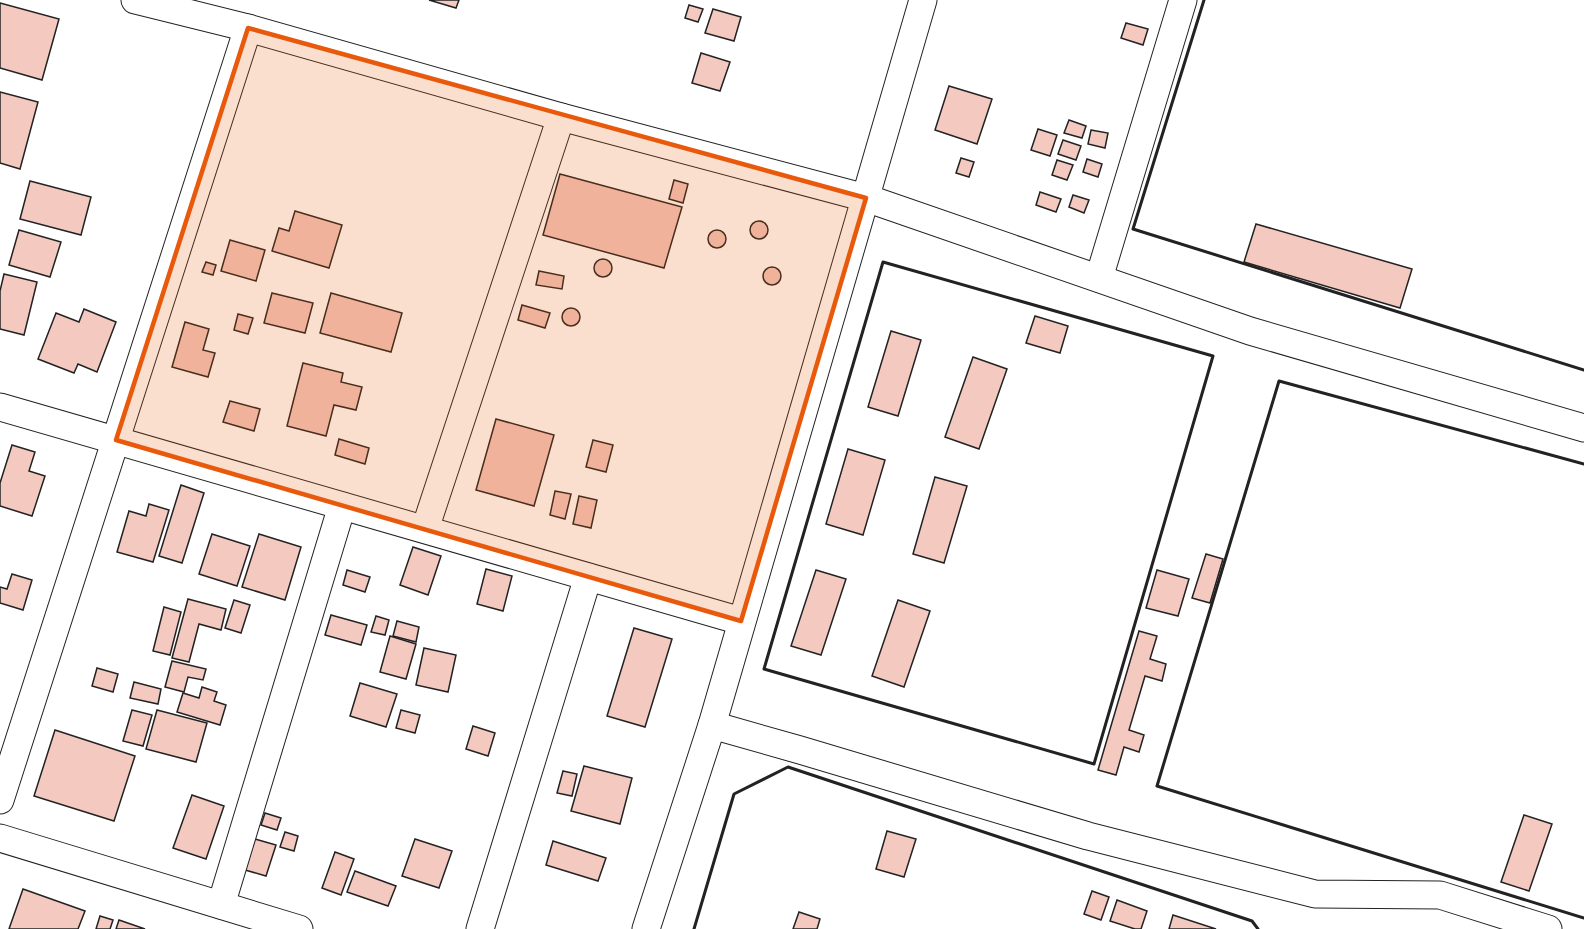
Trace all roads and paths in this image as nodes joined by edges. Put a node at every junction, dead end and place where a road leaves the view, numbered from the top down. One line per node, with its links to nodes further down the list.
1 (135, 0): 4 (street)
2 (923, 0): 6 (street)
3 (1183, 0): 7 (street)
4 (248, 28): 5 (street); 10 (street)
5 (561, 117): 6 (street); 12 (street)
6 (866, 198): 7 (street); 14 (street)
7 (1099, 278): 9 (street)
8 (0, 407): 10 (street)
9 (1584, 428)
10 (116, 440): 11 (street); 16 (street)
11 (342, 506): 12 (street); 18 (street)
12 (425, 530): 13 (street)
13 (588, 577): 14 (street); 20 (street)
14 (741, 621): 15 (street)
15 (712, 725): 21 (street); 22 (street)
16 (0, 800)
17 (0, 838): 18 (street)
18 (221, 905): 19 (street)
19 (299, 929)
20 (480, 929)
21 (646, 929)
22 (1548, 929)

